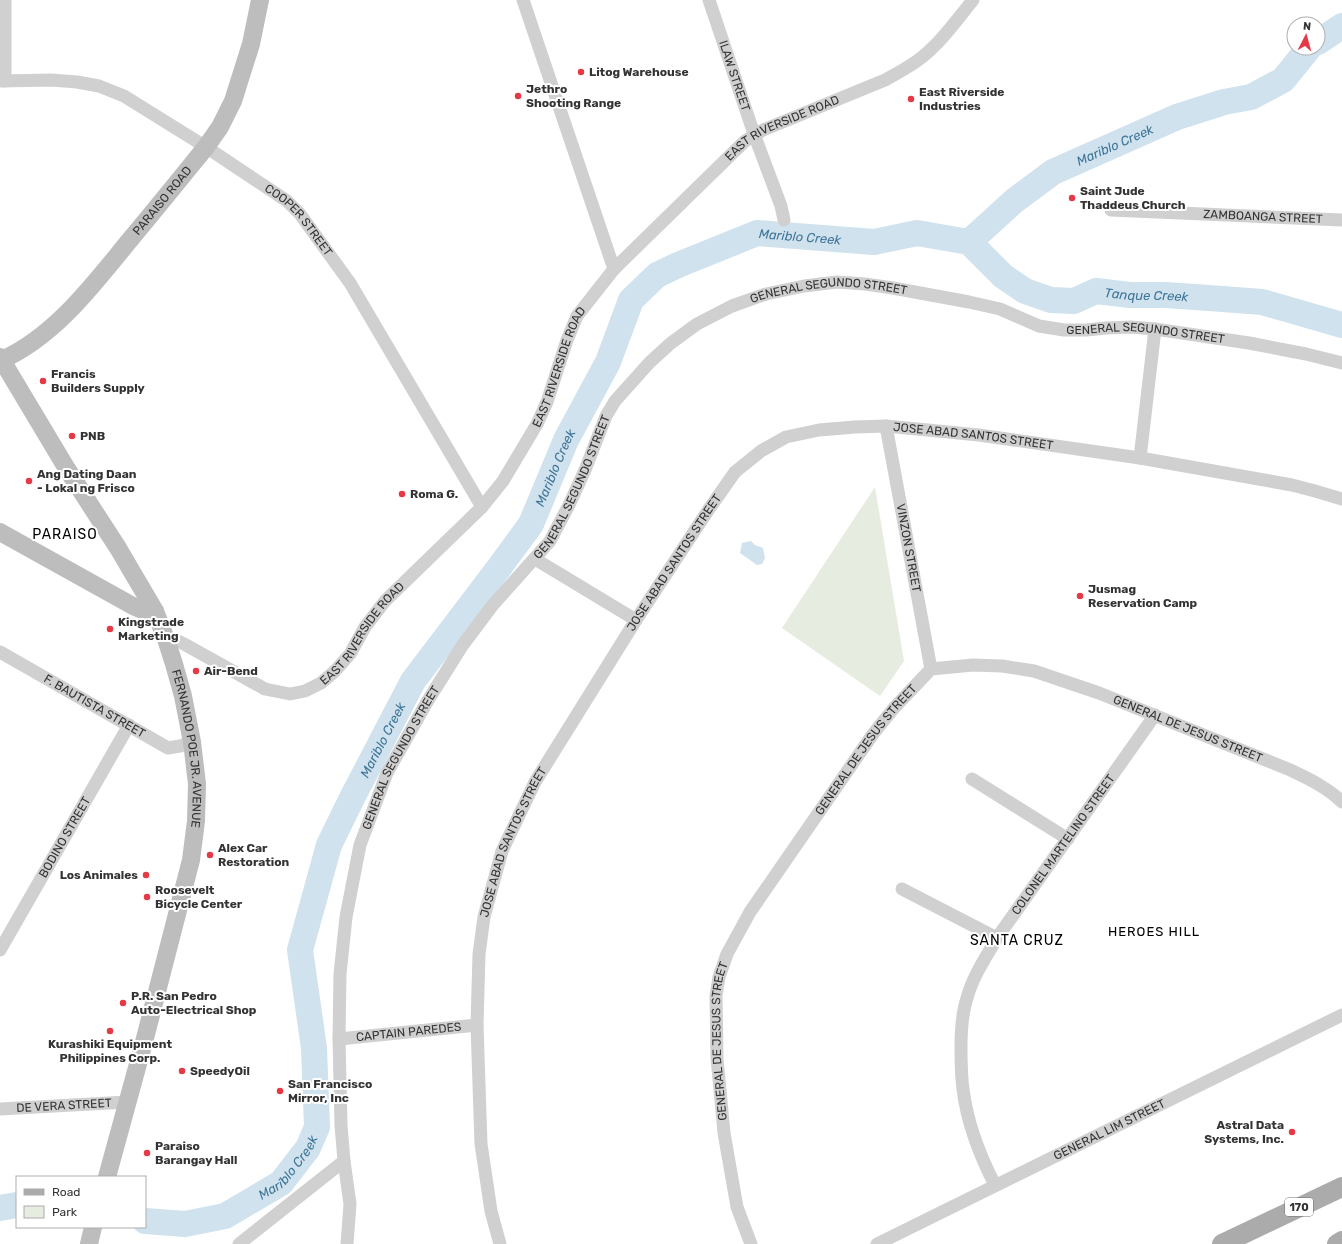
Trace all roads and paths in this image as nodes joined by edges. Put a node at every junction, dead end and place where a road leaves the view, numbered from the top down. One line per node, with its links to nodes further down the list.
1 (5, 0): 6 (street)
2 (260, 0): 8 (main road, PARAISO ROAD)
3 (523, 0): 12 (street)
4 (709, 0): 7 (street, ILAW STREET)
5 (973, 0): 7 (street, EAST RIVERSIDE ROAD)
6 (2, 81): 8 (street, COOPER STREET)
7 (754, 134): 10 (street, ILAW STREET); 12 (street, EAST RIVERSIDE ROAD)
8 (206, 147): 14 (main road, PARAISO ROAD); 19 (street, COOPER STREET)
9 (1111, 210): 11 (street, ZAMBOANGA STREET)
10 (784, 220)
11 (1342, 220)
12 (614, 269): 19 (street, EAST RIVERSIDE ROAD)
13 (1155, 329): 15 (street, GENERAL SEGUNDO STREET); 17 (street); 21 (street, GENERAL SEGUNDO STREET)
14 (1, 359): 22 (main road, FERNANDO POE JR. AVENUE)
15 (1342, 363)
16 (886, 426): 17 (street, JOSE ABAD SANTOS STREET); 23 (street, JOSE ABAD SANTOS STREET); 26 (street, VINZON STREET)
17 (1140, 458): 18 (street, JOSE ABAD SANTOS STREET)
18 (1342, 499)
19 (482, 508): 24 (street, EAST RIVERSIDE ROAD)
20 (0, 532): 22 (main road)
21 (536, 559): 23 (street); 38 (street, GENERAL SEGUNDO STREET)
22 (155, 611): 24 (main road, FERNANDO POE JR. AVENUE)
23 (636, 620): 37 (street, JOSE ABAD SANTOS STREET)
24 (166, 639): 29 (main road, FERNANDO POE JR. AVENUE)
25 (0, 652): 28 (street, F. BAUTISTA STREET)
26 (931, 669): 27 (street, GENERAL DE JESUS STREET); 53 (street, GENERAL DE JESUS STREET)
27 (1155, 715): 31 (street, GENERAL DE JESUS STREET); 32 (street, COLONEL MARTELINO STREET)
28 (129, 725): 29 (street, F. BAUTISTA STREET); 35 (street, BODINO STREET)
29 (192, 742): 39 (main road, FERNANDO POE JR. AVENUE)
30 (972, 779): 32 (street)
31 (1342, 802)
32 (1068, 839): 34 (street, COLONEL MARTELINO STREET)
33 (902, 889): 34 (street)
34 (997, 938): 43 (street, COLONEL MARTELINO STREET)
35 (0, 950)
36 (1342, 1015): 43 (street, GENERAL LIM STREET)
37 (477, 1025): 38 (street, CAPTAIN PAREDES); 52 (street, JOSE ABAD SANTOS STREET)
38 (339, 1039): 41 (street, GENERAL SEGUNDO STREET)
39 (127, 1102): 40 (street, DE VERA STREET); 42 (main road, FERNANDO POE JR. AVENUE)
40 (0, 1109)
41 (344, 1161): 50 (street); 51 (street, GENERAL SEGUNDO STREET)
42 (107, 1176)
43 (994, 1185): 54 (street, GENERAL LIM STREET)
44 (1342, 1187): 46 (main road, 170)
45 (93, 1228): 49 (main road)
46 (1255, 1236): 48 (main road, 170)
47 (1342, 1241): 55 (main road)
48 (1227, 1243)
49 (89, 1244)
50 (239, 1244)
51 (347, 1244)
52 (500, 1244)
53 (751, 1244)
54 (877, 1244)
55 (1337, 1244)

